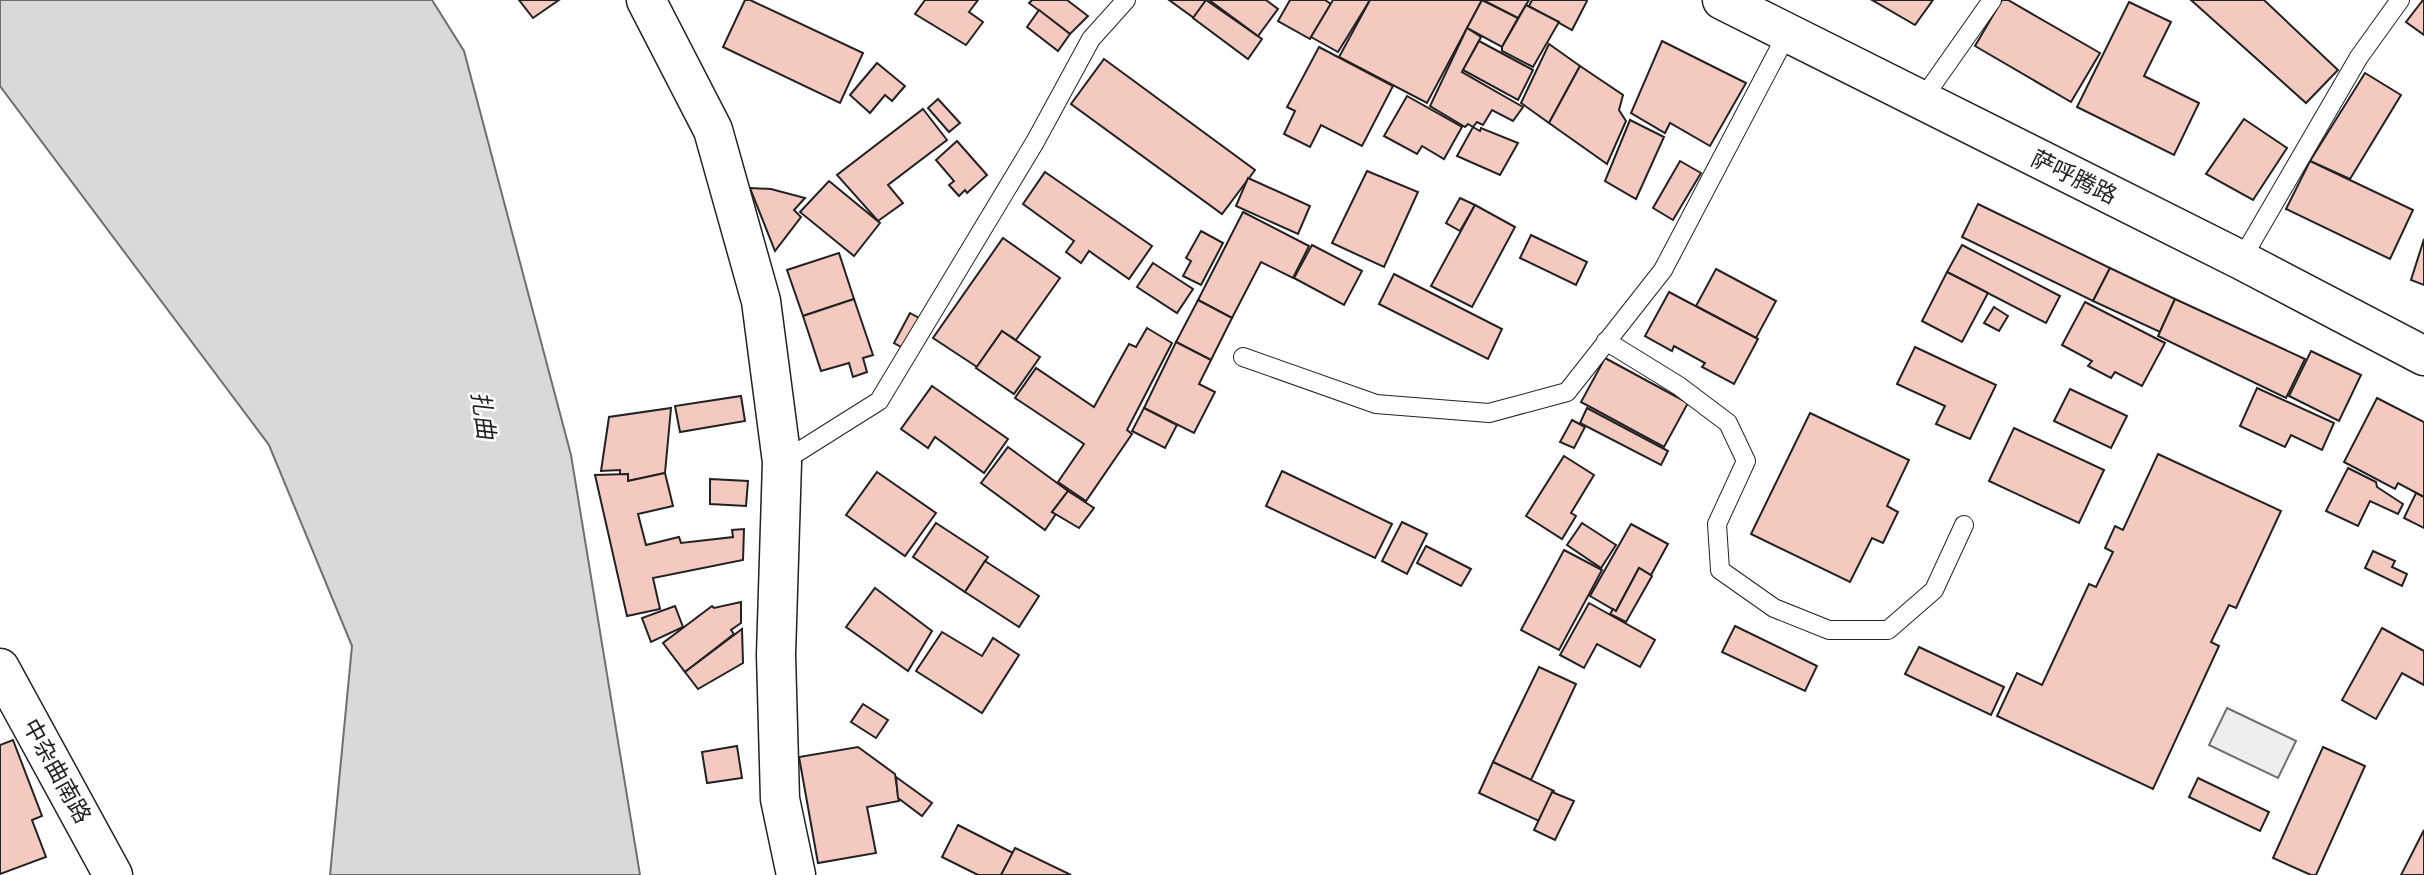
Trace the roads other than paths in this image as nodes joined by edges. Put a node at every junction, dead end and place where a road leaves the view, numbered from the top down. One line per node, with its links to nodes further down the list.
1 (646, 0): 12 (main road)
2 (1126, 0): 12 (lane)
3 (1722, 0): 6 (main road, 萨呼腾路)
4 (1992, 0): 7 (lane)
5 (2400, 0): 8 (lane)
6 (1787, 34): 7 (main road, 萨呼腾路); 9 (lane)
7 (1921, 101): 8 (main road, 萨呼腾路)
8 (2241, 260): 10 (main road, 萨呼腾路)
9 (1606, 341): 11 (lane); 13 (lane)
10 (2424, 356)
11 (1243, 357)
12 (782, 462): 16 (main road)
13 (1964, 525)
14 (0, 668): 15 (main road, 中杂曲南路)
15 (113, 875)
16 (796, 875)

